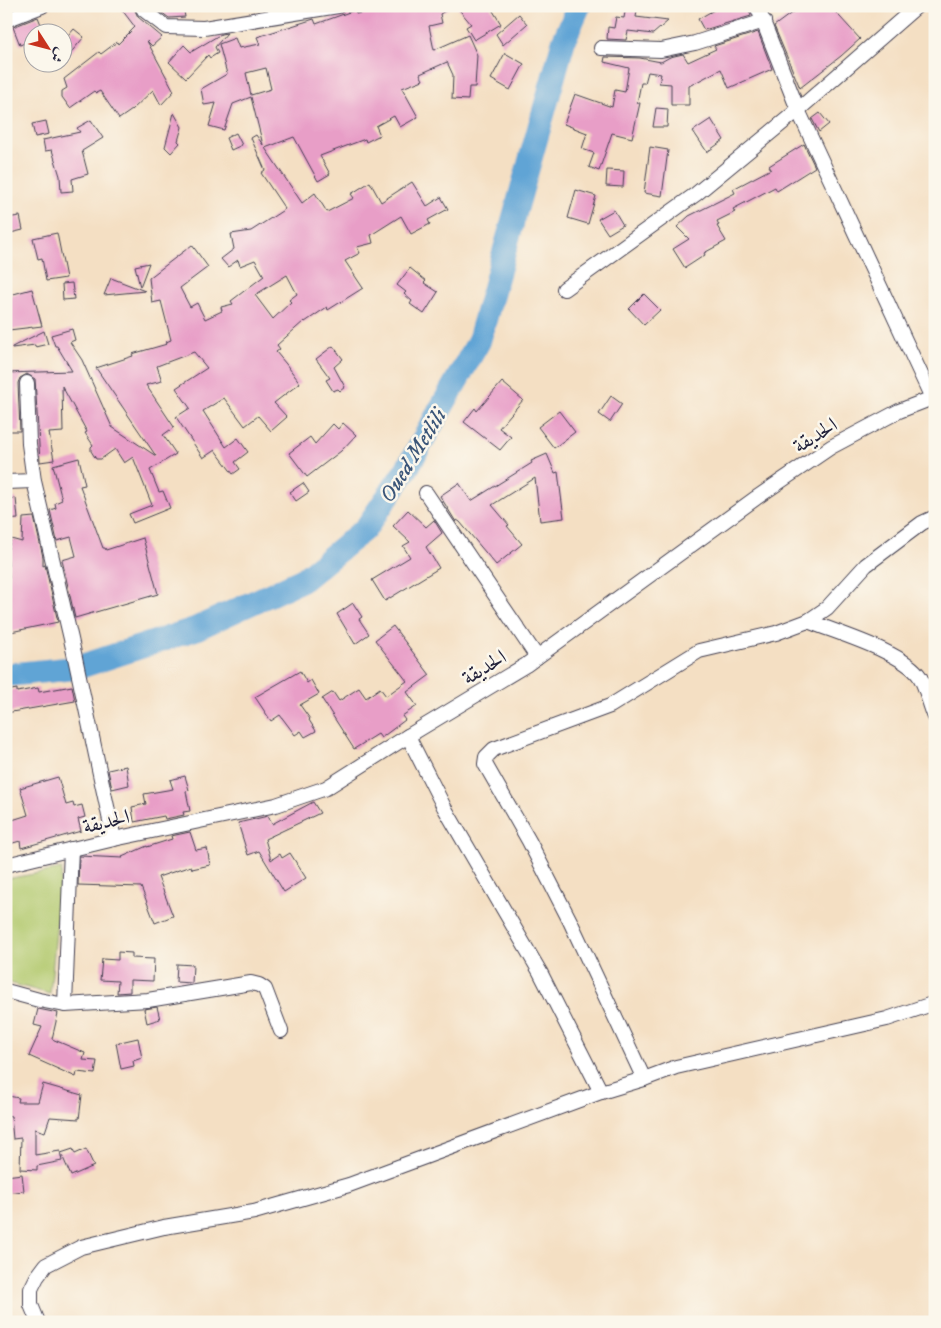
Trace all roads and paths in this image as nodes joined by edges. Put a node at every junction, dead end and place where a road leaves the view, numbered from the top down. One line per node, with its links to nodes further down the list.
1 (42, 6): 6 (street)
2 (142, 6): 3 (street)
3 (338, 6)
4 (757, 6): 7 (street)
5 (917, 6): 9 (street)
6 (6, 20)
7 (764, 21): 8 (street); 9 (street)
8 (601, 48)
9 (798, 110): 10 (street); 12 (street)
10 (564, 289)
11 (27, 383): 13 (street)
12 (933, 397): 18 (street, الحديقة)
13 (34, 481): 14 (street); 21 (street)
14 (6, 482)
15 (426, 493): 18 (street)
16 (935, 517): 17 (street)
17 (808, 621): 19 (street); 28 (street)
18 (537, 657): 20 (street, الحديقة)
19 (935, 717)
20 (408, 736): 21 (street, الحديقة); 29 (street)
21 (114, 839): 22 (street, الحديقة)
22 (71, 849): 23 (street, الحديقة); 26 (street)
23 (6, 866)
24 (6, 990): 26 (street)
25 (935, 1003): 28 (street)
26 (65, 1005): 27 (street)
27 (281, 1031)
28 (644, 1079): 29 (street)
29 (601, 1092): 30 (street)
30 (38, 1322)

